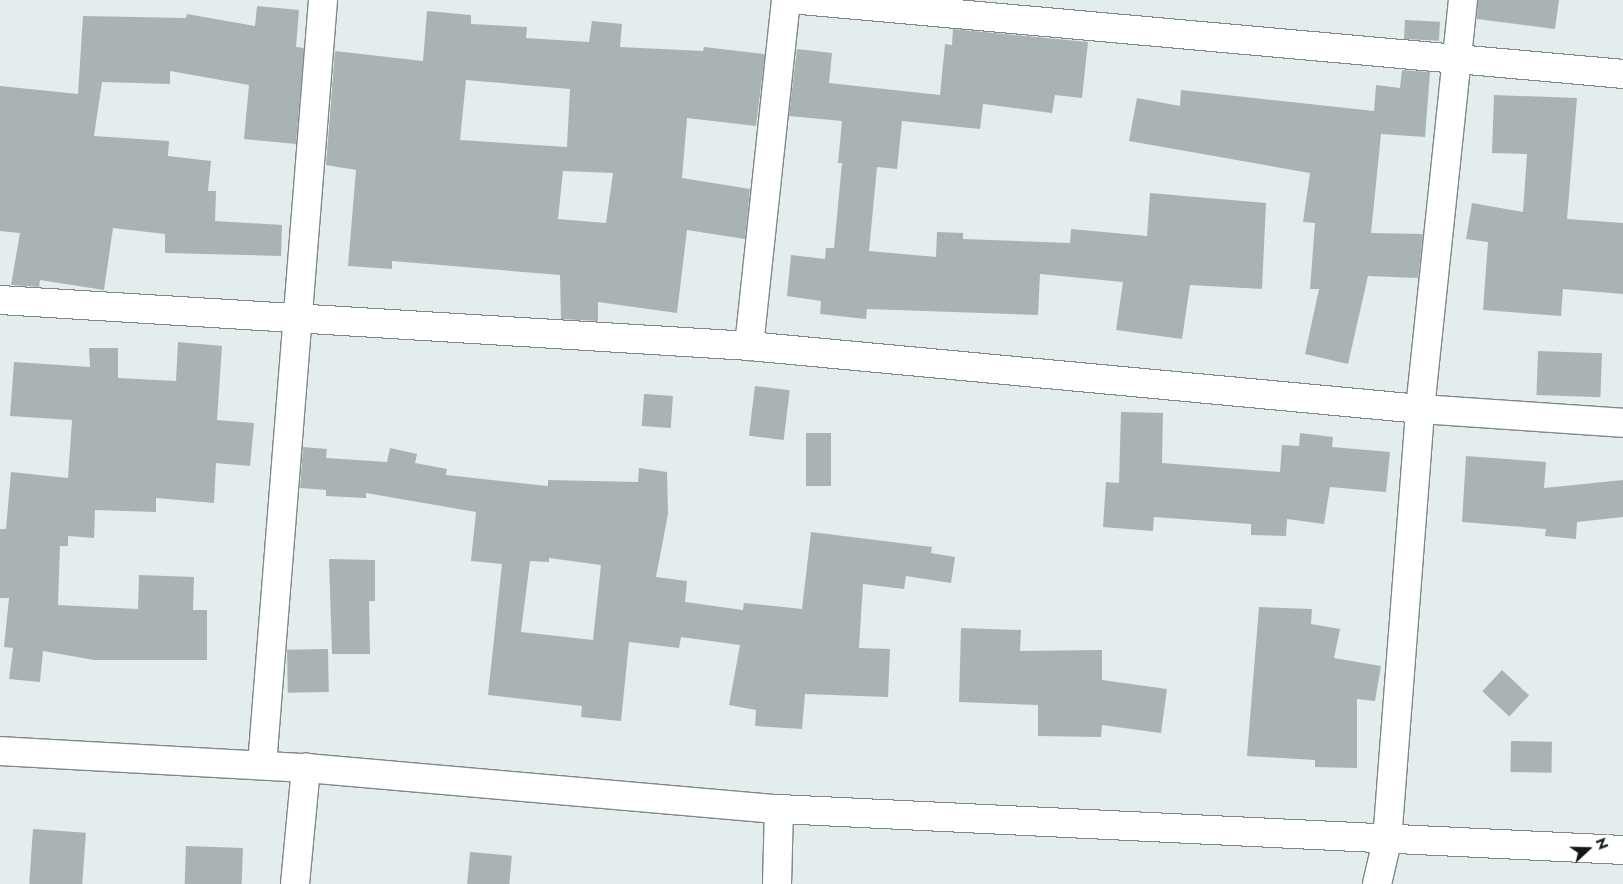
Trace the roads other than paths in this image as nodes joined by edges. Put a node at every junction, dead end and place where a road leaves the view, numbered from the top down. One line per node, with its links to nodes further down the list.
1 (323, 0): 8 (street)
2 (786, 0): 9 (street)
3 (801, 0): 5 (street)
4 (1464, 0): 5 (street)
5 (1459, 62): 6 (street); 10 (street)
6 (1623, 74)
7 (0, 300): 8 (street)
8 (299, 321): 9 (street); 13 (street)
9 (749, 346): 10 (street)
10 (1420, 409): 11 (street); 16 (street)
11 (1623, 423)
12 (0, 751): 13 (street)
13 (262, 765): 14 (street)
14 (306, 768): 15 (street); 18 (street)
15 (779, 809): 16 (street); 19 (street)
16 (1387, 841): 17 (street); 20 (street)
17 (1623, 850)
18 (295, 884)
19 (777, 884)
20 (1377, 884)

